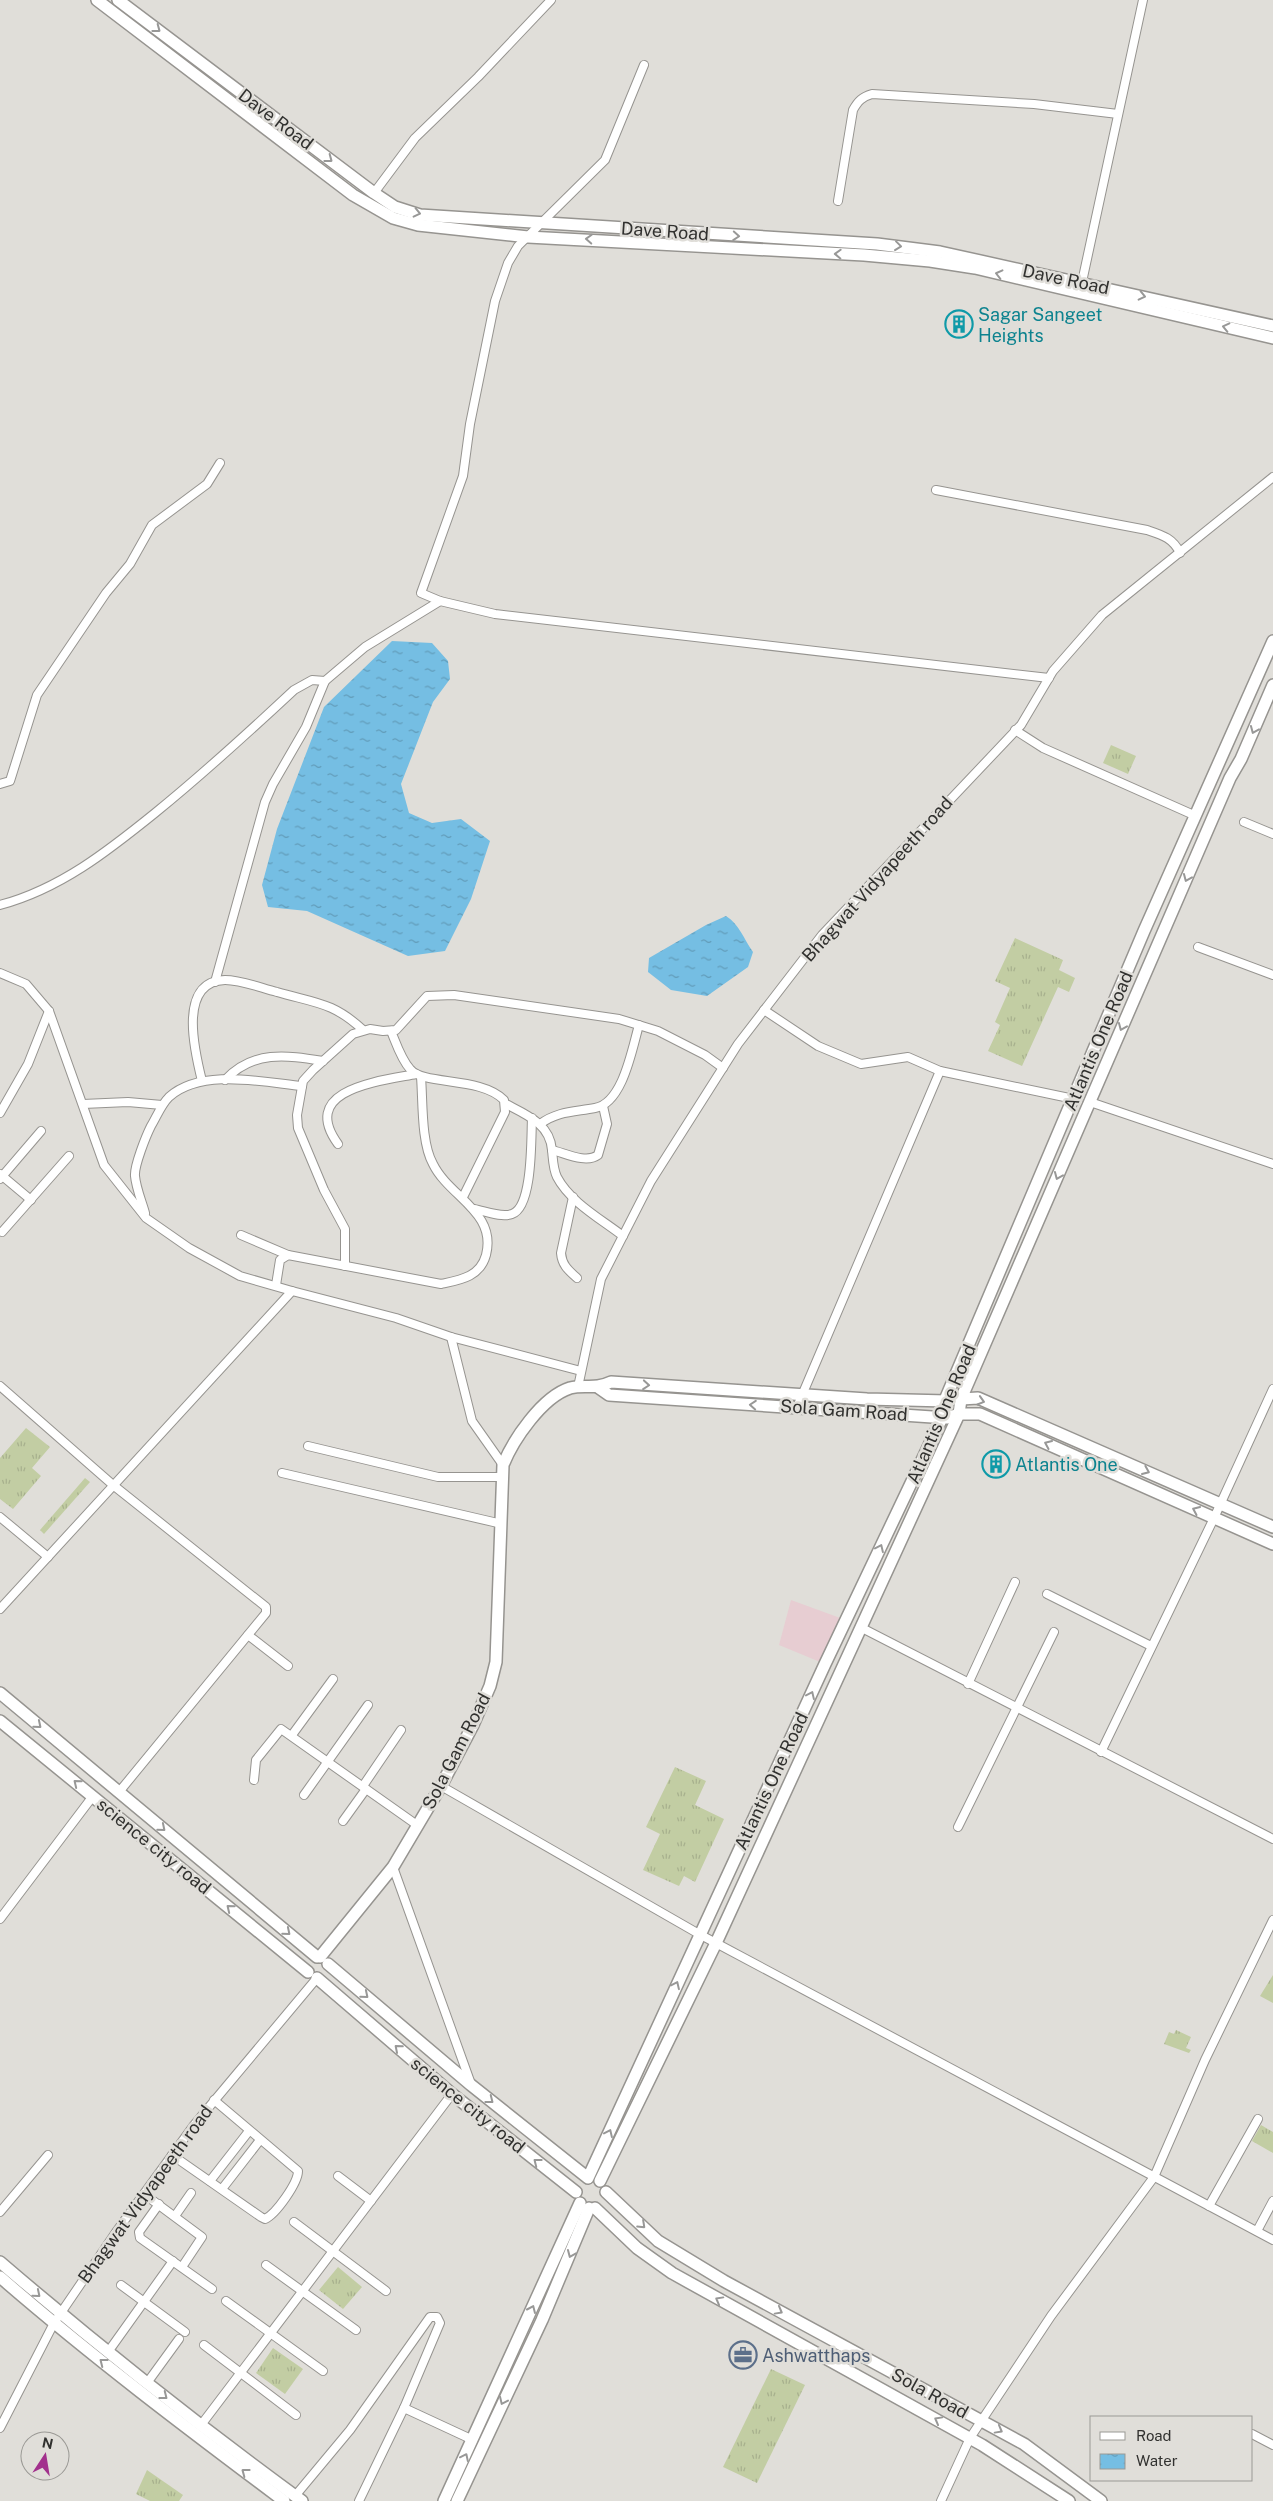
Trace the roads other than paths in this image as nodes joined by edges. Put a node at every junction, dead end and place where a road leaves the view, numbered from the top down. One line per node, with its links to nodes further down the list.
1 (97, 0): 10 (street)
2 (118, 0): 7 (street, Dave Road, one-way to 7)
3 (551, 0): 7 (street)
4 (1143, 0): 6 (street)
5 (644, 65): 9 (street)
6 (1118, 114): 8 (street); 11 (street)
7 (374, 193): 9 (street, Dave Road, one-way to 9)
8 (838, 201)
9 (542, 224): 10 (street); 11 (street, Dave Road, one-way to 11)
10 (528, 237): 13 (street, one-way to 10); 18 (street)
11 (1082, 282): 12 (street, Dave Road, one-way to 12)
12 (1273, 326)
13 (1273, 338)
14 (220, 463): 24 (street)
15 (1273, 477): 17 (street, Bhagwat Vidyapeeth road)
16 (936, 490): 17 (street)
17 (1180, 552): 20 (street, Bhagwat Vidyapeeth road)
18 (440, 601): 20 (street); 21 (street)
19 (1273, 641): 25 (street, Atlantis One Road)
20 (1049, 678): 23 (street, Bhagwat Vidyapeeth road)
21 (325, 681): 28 (street); 32 (street)
22 (1273, 685): 46 (street, Atlantis One Road, one-way to 46)
23 (1016, 730): 25 (street); 33 (street, Bhagwat Vidyapeeth road)
24 (0, 784)
25 (1196, 816): 45 (street, Atlantis One Road)
26 (1244, 822): 27 (street)
27 (1273, 834)
28 (0, 904)
29 (1198, 947): 31 (street)
30 (0, 973): 34 (street)
31 (1273, 975)
32 (215, 982): 36 (street); 43 (street)
33 (764, 1010): 39 (street, Bhagwat Vidyapeeth road); 40 (street)
34 (49, 1011): 47 (street); 51 (street)
35 (639, 1025): 37 (street); 39 (street); 50 (street)
36 (364, 1030): 37 (street); 38 (street)
37 (391, 1031): 41 (street)
38 (323, 1061): 42 (street); 44 (street)
39 (722, 1068): 67 (street, Bhagwat Vidyapeeth road)
40 (940, 1071): 45 (street); 79 (street)
41 (418, 1076): 48 (street); 55 (street); 60 (street)
42 (225, 1080): 43 (street); 44 (street)
43 (202, 1081): 49 (street)
44 (302, 1086): 69 (street)
45 (1074, 1099): 81 (street, Atlantis One Road)
46 (1090, 1102): 58 (street); 80 (street, Atlantis One Road, one-way to 80)
47 (83, 1104): 49 (street); 64 (street)
48 (506, 1104): 52 (street); 60 (street)
49 (162, 1105): 64 (street)
50 (603, 1106): 53 (street); 56 (street)
51 (0, 1113)
52 (532, 1118): 53 (street); 63 (street)
53 (540, 1124): 56 (street)
54 (41, 1131): 59 (street)
55 (338, 1144)
56 (552, 1150): 61 (street)
57 (69, 1156): 62 (street)
58 (1273, 1164)
59 (1, 1176): 62 (street)
60 (463, 1197): 63 (street)
61 (573, 1197): 67 (street); 70 (street)
62 (31, 1200): 65 (street)
63 (474, 1209): 69 (street)
64 (146, 1218): 71 (street)
65 (2, 1232)
66 (241, 1235): 68 (street)
67 (623, 1236): 74 (street, Bhagwat Vidyapeeth road)
68 (288, 1254): 69 (street); 71 (street)
69 (345, 1266)
70 (577, 1278)
71 (276, 1285): 72 (street)
72 (292, 1291): 73 (street); 89 (street)
73 (451, 1337): 74 (street); 86 (street)
74 (581, 1371): 76 (street, Bhagwat Vidyapeeth road)
75 (0, 1386): 89 (street)
76 (578, 1387): 77 (street, Sola Gam Road); 86 (street, Sola Gam Road)
77 (598, 1388): 79 (street, Sola Gam Road, one-way to 79); 82 (street, Sola Gam Road, one-way to 77)
78 (1273, 1389): 90 (street)
79 (802, 1394): 81 (street, Sola Gam Road); 82 (street)
80 (960, 1399): 81 (street, Sola Gam Road); 83 (street, Atlantis One Road); 90 (street, Sola Gam Road, one-way to 90)
81 (947, 1401): 84 (street, Atlantis One Road)
82 (797, 1407): 84 (street, Sola Gam Road)
83 (959, 1414): 84 (street, Sola Gam Road); 92 (street, Sola Gam Road, one-way to 83); 100 (street, Atlantis One Road)
84 (943, 1416): 128 (street, Atlantis One Road, one-way to 84)
85 (308, 1446): 88 (street)
86 (503, 1465): 88 (street, Sola Gam Road)
87 (282, 1473): 93 (street)
88 (502, 1477): 93 (street, Sola Gam Road)
89 (113, 1485): 96 (street); 102 (street)
90 (1221, 1503): 92 (street); 94 (street, Sola Gam Road)
91 (0, 1517): 96 (street)
92 (1214, 1518): 95 (street, Sola Gam Road); 103 (street)
93 (502, 1524): 116 (street, Sola Gam Road)
94 (1273, 1527)
95 (1273, 1544)
96 (48, 1557): 99 (street)
97 (1015, 1582): 106 (street)
98 (1047, 1594): 103 (street)
99 (0, 1608)
100 (860, 1628): 106 (street); 129 (street, Atlantis One Road)
101 (1054, 1632): 109 (street)
102 (248, 1635): 104 (street); 118 (street)
103 (1151, 1646): 113 (street)
104 (288, 1666)
105 (333, 1679): 112 (street)
106 (968, 1684): 109 (street)
107 (0, 1694): 118 (street, one-way to 118)
108 (368, 1705): 114 (street)
109 (1016, 1708): 113 (street); 123 (street)
110 (0, 1721): 120 (street, science city road, one-way to 110)
111 (401, 1730): 117 (street)
112 (292, 1735): 114 (street); 115 (street)
113 (1101, 1752): 124 (street)
114 (328, 1761): 117 (street); 119 (street)
115 (254, 1780)
116 (441, 1786): 122 (street, Sola Gam Road); 128 (street)
117 (364, 1788): 121 (street); 122 (street)
118 (119, 1792): 130 (street, one-way to 130)
119 (304, 1795)
120 (93, 1796): 126 (street); 131 (street, science city road, one-way to 120)
121 (342, 1821)
122 (417, 1825): 125 (street, Sola Gam Road)
123 (958, 1827)
124 (1273, 1839)
125 (393, 1867): 130 (street, Sola Gam Road); 132 (street)
126 (0, 1919)
127 (1273, 1920): 141 (street)
128 (700, 1934): 129 (street); 142 (street, Atlantis One Road, one-way to 128)
129 (716, 1943): 141 (street); 144 (street, Atlantis One Road)
130 (322, 1959): 131 (street); 131 (street); 132 (street, one-way to 132)
131 (312, 1975): 133 (street, science city road, one-way to 131); 134 (street, Bhagwat Vidyapeeth road)
132 (471, 2085): 142 (street, one-way to 142)
133 (452, 2094): 146 (street, science city road, one-way to 133); 150 (street)
134 (214, 2100): 136 (street); 139 (street, Bhagwat Vidyapeeth road)
135 (1258, 2119): 154 (street)
136 (249, 2131): 137 (street); 143 (street)
137 (260, 2140): 145 (street); 145 (street)
138 (48, 2155): 155 (street)
139 (172, 2155): 143 (street); 149 (street, Bhagwat Vidyapeeth road)
140 (338, 2176): 150 (street)
141 (1154, 2177): 154 (street); 184 (street)
142 (588, 2178): 144 (street); 146 (street)
143 (210, 2181): 145 (street)
144 (600, 2181): 147 (street)
145 (222, 2189)
146 (576, 2192): 153 (street)
147 (606, 2192): 153 (street); 184 (street, Sola Road, one-way to 184)
148 (192, 2193): 156 (street)
149 (144, 2194): 152 (street); 172 (street, Bhagwat Vidyapeeth road)
150 (371, 2201): 160 (street)
151 (1273, 2201): 158 (street)
152 (159, 2204): 156 (street); 161 (street)
153 (588, 2206): 188 (street, Sola Road, one-way to 153); 189 (street, one-way to 153); 196 (street, one-way to 196)
154 (1209, 2206): 158 (street)
155 (0, 2212)
156 (175, 2216): 164 (street)
157 (294, 2222): 160 (street)
158 (1257, 2231): 159 (street)
159 (1273, 2240)
160 (333, 2251): 168 (street); 169 (street)
161 (173, 2261): 164 (street); 171 (street)
162 (0, 2262): 172 (street, one-way to 172)
163 (266, 2265): 168 (street)
164 (182, 2267): 167 (street)
165 (0, 2277): 172 (street)
166 (121, 2285): 171 (street)
167 (212, 2289)
168 (302, 2291): 173 (street); 175 (street)
169 (386, 2291)
170 (226, 2301): 175 (street)
171 (144, 2302): 174 (street); 178 (street)
172 (57, 2318): 178 (street); 186 (street, Bhagwat Vidyapeeth road); 193 (street, one-way to 172)
173 (356, 2330)
174 (184, 2332)
175 (270, 2333): 179 (street); 180 (street)
176 (179, 2339): 181 (street)
177 (204, 2345): 180 (street)
178 (108, 2352): 181 (street)
179 (323, 2371)
180 (240, 2373): 183 (street); 185 (street)
181 (147, 2383): 185 (street, one-way to 185)
182 (404, 2408): 189 (street); 191 (street); 194 (street)
183 (296, 2415)
184 (982, 2421): 188 (street); 198 (street, Sola Road, one-way to 198)
185 (201, 2425): 191 (street)
186 (0, 2428)
187 (1253, 2435): 190 (street)
188 (970, 2438): 192 (street, Sola Road); 197 (street)
189 (473, 2440): 195 (street, one-way to 189)
190 (1273, 2446)
191 (299, 2499)
192 (1066, 2500)
193 (284, 2501)
194 (359, 2501)
195 (444, 2501)
196 (457, 2501)
197 (941, 2501)
198 (1101, 2501)

